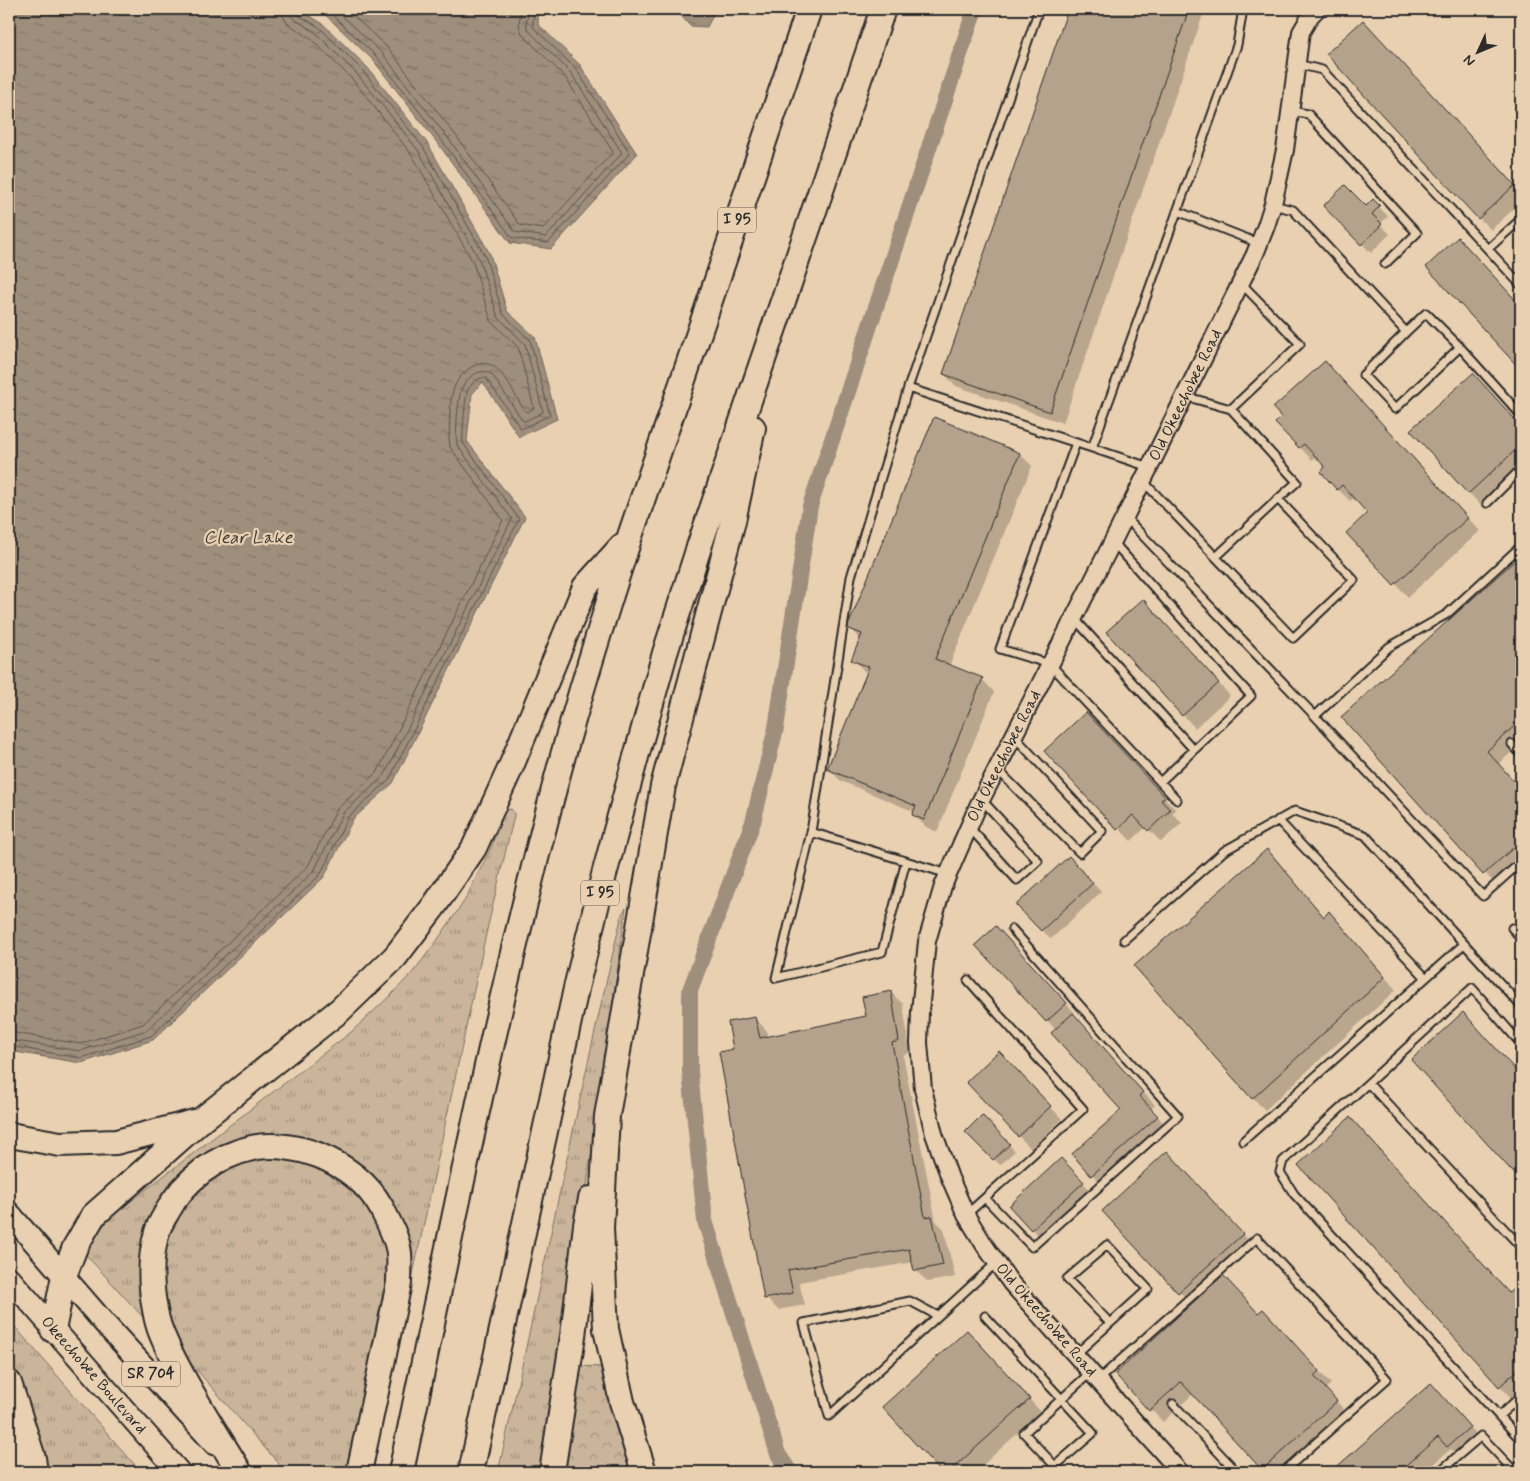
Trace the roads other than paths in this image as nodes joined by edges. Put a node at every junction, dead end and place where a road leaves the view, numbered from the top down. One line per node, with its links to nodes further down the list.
1 (809, 9): 30 (highway, I 95)
2 (883, 9): 16 (highway, I 95)
3 (1039, 9): 19 (lane)
4 (1243, 9): 9 (lane)
5 (1317, 9): 6 (street, Old Okeechobee Road)
6 (1297, 64): 7 (street, Old Okeechobee Road); 12 (lane)
7 (1291, 111): 8 (street, Old Okeechobee Road); 13 (lane)
8 (1273, 204): 11 (street, Old Okeechobee Road); 17 (lane)
9 (1177, 211): 11 (lane); 24 (lane)
10 (1521, 220): 12 (lane)
11 (1259, 244): 14 (street, Old Okeechobee Road)
12 (1488, 249): 15 (lane)
13 (1385, 264)
14 (1241, 282): 20 (street, Old Okeechobee Road); 21 (lane)
15 (1521, 285)
16 (774, 326): 61 (highway); 93 (highway, I 95)
17 (1406, 332): 18 (lane); 18 (lane)
18 (1460, 347): 22 (lane)
19 (908, 388): 23 (lane); 47 (lane)
20 (1184, 396): 21 (lane); 26 (street, Old Okeechobee Road)
21 (1231, 409): 27 (lane)
22 (1521, 414)
23 (1076, 443): 24 (lane); 35 (lane)
24 (1092, 448): 26 (lane)
25 (1521, 469): 28 (lane)
26 (1146, 473): 29 (street, Old Okeechobee Road); 33 (lane)
27 (1278, 498): 33 (lane); 33 (lane)
28 (1486, 503)
29 (1125, 517): 31 (street, Old Okeechobee Road); 36 (lane)
30 (629, 539): 62 (highway); 92 (highway, I 95)
31 (1112, 541): 34 (street, Old Okeechobee Road); 39 (lane)
32 (1521, 546): 36 (lane)
33 (1216, 557)
34 (1074, 617): 35 (street, Old Okeechobee Road); 39 (lane)
35 (1050, 664): 37 (street, Old Okeechobee Road); 42 (lane)
36 (1314, 716): 49 (lane)
37 (1014, 736): 41 (street, Old Okeechobee Road); 41 (lane)
38 (1512, 744): 40 (lane)
39 (1194, 750): 42 (lane)
40 (1521, 754)
41 (997, 768): 43 (street, Old Okeechobee Road)
42 (1160, 782): 44 (lane)
43 (981, 800): 46 (street, Old Okeechobee Road); 46 (lane)
44 (1177, 800)
45 (1278, 820): 54 (lane); 55 (lane); 56 (lane)
46 (969, 827): 50 (street, Old Okeechobee Road)
47 (811, 832): 48 (lane); 48 (lane)
48 (906, 862): 50 (lane)
49 (1521, 862)
50 (948, 874): 67 (street, Old Okeechobee Road)
51 (1512, 928): 53 (lane)
52 (1012, 929): 65 (lane)
53 (1521, 938)
54 (1124, 940)
55 (1464, 944): 56 (lane); 58 (lane)
56 (1426, 978): 64 (lane)
57 (968, 980): 65 (lane)
58 (1521, 1006)
59 (1521, 1044): 60 (lane)
60 (1368, 1083): 68 (lane); 82 (lane)
61 (608, 1116): 94 (highway); 95 (highway)
62 (200, 1121): 63 (highway); 70 (highway)
63 (9, 1134)
64 (1243, 1141)
65 (985, 1198): 67 (lane)
66 (9, 1212): 70 (main road, SR 704)
67 (966, 1215): 69 (street, Old Okeechobee Road)
68 (1521, 1247)
69 (996, 1263): 72 (lane); 76 (street, Old Okeechobee Road)
70 (64, 1276): 75 (highway); 90 (main road, SR 704)
71 (9, 1278): 75 (main road, Okeechobee Boulevard / SR 704)
72 (938, 1316): 72 (lane)
73 (985, 1316): 80 (lane)
74 (1110, 1323): 74 (lane); 76 (lane)
75 (53, 1330): 89 (main road, Okeechobee Boulevard / SR 704)
76 (1075, 1355): 77 (street, Old Okeechobee Road)
77 (1094, 1377): 80 (lane); 85 (street, Old Okeechobee Road); 97 (lane)
78 (9, 1383): 88 (highway)
79 (1521, 1396): 82 (lane)
80 (1061, 1399): 80 (lane)
81 (1173, 1404): 96 (lane)
82 (1499, 1416): 84 (lane)
83 (9, 1439): 87 (highway)
84 (1521, 1440)
85 (1173, 1470)
86 (1521, 1470): 99 (street)
87 (15, 1472)
88 (35, 1472)
89 (179, 1472)
90 (240, 1472): 91 (highway)
91 (359, 1472)
92 (400, 1472)
93 (471, 1472)
94 (552, 1472)
95 (644, 1472)
96 (1236, 1472)
97 (1283, 1472)
98 (1439, 1472): 99 (lane)
99 (1517, 1472)

